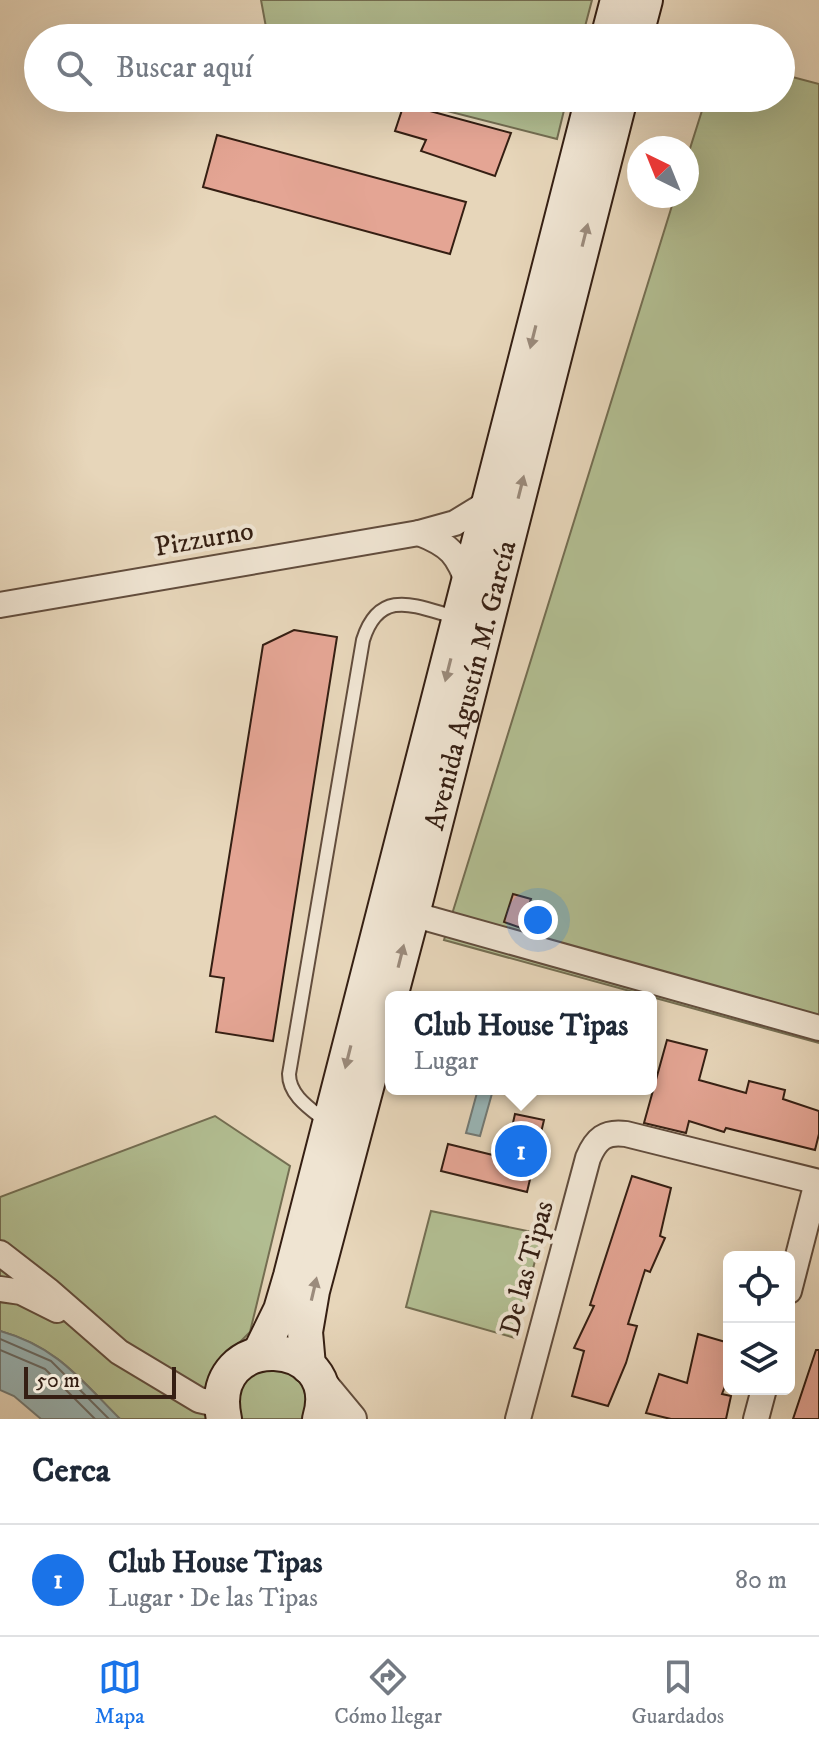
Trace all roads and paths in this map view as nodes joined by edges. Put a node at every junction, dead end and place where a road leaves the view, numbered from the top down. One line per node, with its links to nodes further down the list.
1 (618, 0): 3 (main road)
2 (645, 0): 4 (main road)
3 (612, 24)
4 (639, 24)
5 (589, 112): 7 (main road, Avenida Agustín M. García, one-way to 7)
6 (616, 112): 11 (main road, Avenida Agustín M. García, one-way to 6)
7 (491, 501): 8 (street, Pizzurno); 9 (main road, Avenida Agustín M. García)
8 (419, 533): 9 (street); 10 (street, Pizzurno)
9 (466, 603): 15 (main road, Avenida Agustín M. García, one-way to 15); 15 (lane)
10 (0, 605)
11 (412, 914): 12 (main road, Avenida Agustín M. García, one-way to 11); 14 (street)
12 (392, 991)
13 (385, 1016): 22 (main road, Avenida Agustín M. García, one-way to 13)
14 (819, 1028)
15 (330, 1125): 21 (main road, Avenida Agustín M. García)
16 (818, 1182): 18 (street); 27 (street, De las Tipas)
17 (0, 1253): 20 (street)
18 (795, 1268)
19 (0, 1289): 20 (street)
20 (87, 1324): 24 (street)
21 (260, 1353): 22 (main road); 24 (main road)
22 (313, 1372): 25 (main road, Avenida Agustín M. García); 26 (street)
23 (762, 1395): 28 (street)
24 (222, 1412)
25 (320, 1419)
26 (351, 1419)
27 (518, 1419)
28 (756, 1419)

